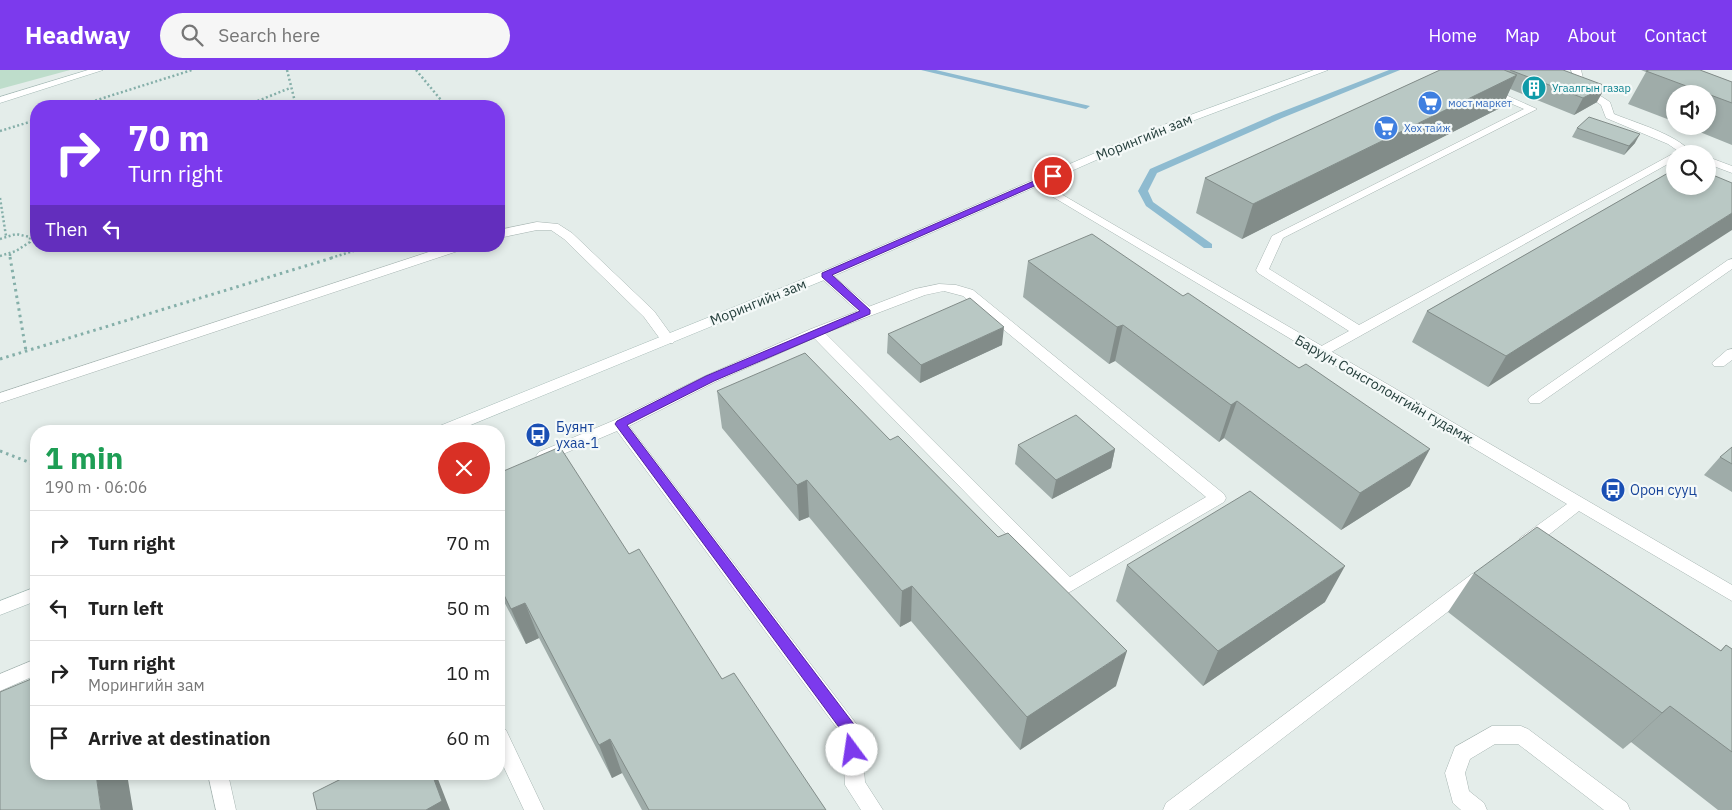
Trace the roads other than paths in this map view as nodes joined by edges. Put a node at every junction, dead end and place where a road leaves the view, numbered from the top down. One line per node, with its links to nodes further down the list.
1 (98, 70): 4 (street)
2 (1323, 70): 12 (street, Морингийн зам)
3 (1576, 70): 8 (street)
4 (60, 82): 6 (street); 7 (street)
5 (1477, 86): 18 (street)
6 (0, 95)
7 (0, 100)
8 (1675, 145)
9 (1666, 163): 18 (street)
10 (1716, 163): 11 (street)
11 (1732, 170)
12 (1038, 183): 16 (street, Морингийн зам); 21 (street, Баруун Сонсголонгийн гудамж)
13 (505, 233): 20 (street)
14 (442, 252): 24 (street)
15 (1732, 263): 25 (street)
16 (825, 275): 17 (street); 20 (street, Морингийн зам)
17 (867, 312): 19 (street); 19 (street)
18 (1358, 331): 21 (street)
19 (816, 332): 26 (street)
20 (668, 340): 27 (street, Морингийн зам)
21 (1321, 352): 29 (street, Баруун Сонсголонгийн гудамж)
22 (1732, 353): 23 (street)
23 (1719, 363)
24 (0, 398)
25 (1535, 400)
26 (620, 424): 28 (street); 41 (street)
27 (457, 425)
28 (534, 461)
29 (1579, 503): 30 (street); 32 (street, Баруун Сонсголонгийн гудамж)
30 (1515, 551)
31 (1491, 569): 42 (street)
32 (1732, 594)
33 (30, 596): 34 (street)
34 (0, 608)
35 (30, 670): 36 (street)
36 (0, 683)
37 (505, 749): 40 (street)
38 (219, 780): 39 (street)
39 (226, 810)
40 (534, 810)
41 (873, 810)
42 (1173, 810)
43 (1477, 810): 44 (street)
44 (1620, 810)

